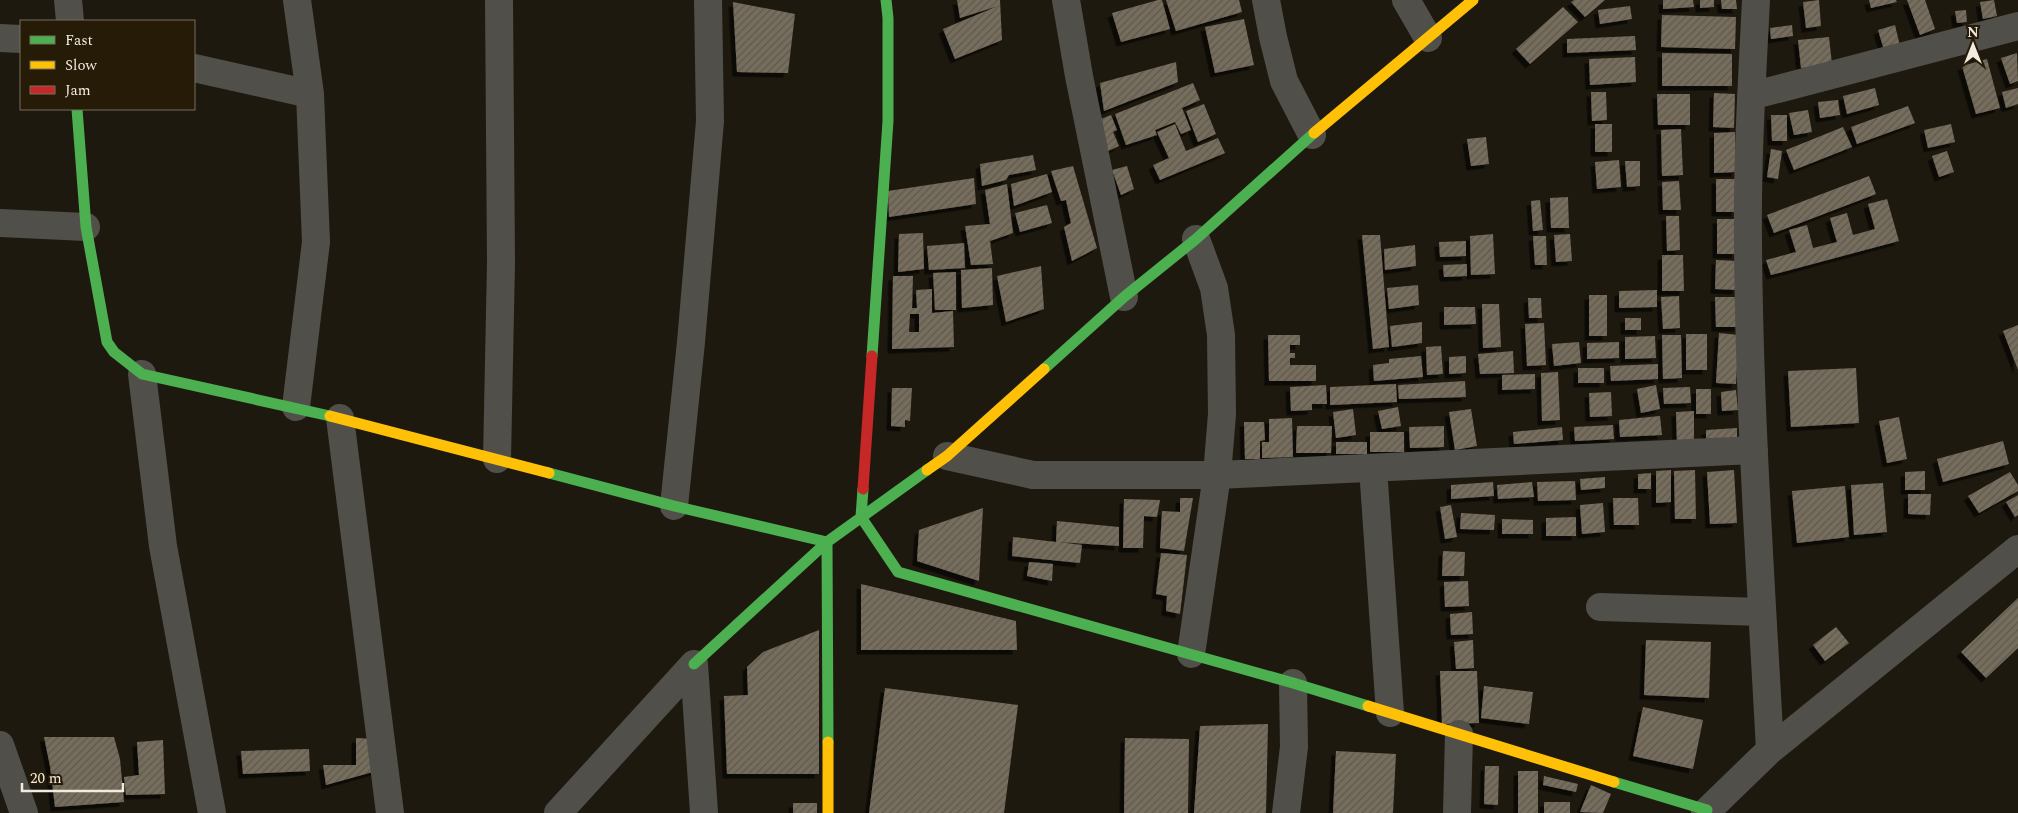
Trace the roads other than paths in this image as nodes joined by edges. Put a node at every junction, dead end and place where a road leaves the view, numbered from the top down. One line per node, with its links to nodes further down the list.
1 (68, 0): 11 (street)
2 (297, 0): 17 (street)
3 (498, 0): 30 (street)
4 (708, 0): 33 (street)
5 (886, 0): 34 (street)
6 (1066, 0): 24 (street)
7 (1266, 0): 20 (street)
8 (1406, 0): 15 (street)
9 (1473, 0): 15 (street)
10 (1756, 0): 18 (street)
11 (70, 20)
12 (2018, 26): 18 (street)
13 (0, 38): 14 (street)
14 (20, 38)
15 (1428, 38): 20 (street)
16 (195, 68): 17 (street)
17 (310, 94): 26 (street)
18 (1751, 96): 28 (street)
19 (78, 110): 22 (street)
20 (1312, 135): 23 (street)
21 (0, 223): 22 (street)
22 (86, 227): 25 (street)
23 (1196, 239): 24 (street); 32 (street)
24 (1124, 296): 29 (street)
25 (142, 374): 26 (street); 48 (street)
26 (296, 407): 27 (street)
27 (340, 418): 30 (street); 49 (street)
28 (1754, 450): 31 (street); 38 (street)
29 (947, 456): 32 (street); 34 (street)
30 (497, 459): 33 (street)
31 (1373, 468): 32 (street); 42 (street)
32 (1217, 475): 39 (street)
33 (674, 506): 35 (street)
34 (861, 517): 35 (street); 39 (street)
35 (827, 542): 40 (street); 52 (street)
36 (2018, 548): 45 (street)
37 (1600, 607): 38 (street)
38 (1762, 612): 45 (street)
39 (1191, 654): 41 (street)
40 (694, 664): 50 (street); 51 (street)
41 (1293, 683): 42 (street); 53 (street)
42 (1390, 712): 43 (street)
43 (1459, 734): 46 (street); 54 (street)
44 (0, 745): 47 (street)
45 (1770, 750): 46 (street)
46 (1706, 812)
47 (24, 813)
48 (212, 813)
49 (390, 813)
50 (558, 813)
51 (704, 813)
52 (828, 813)
53 (1286, 813)
54 (1457, 813)

